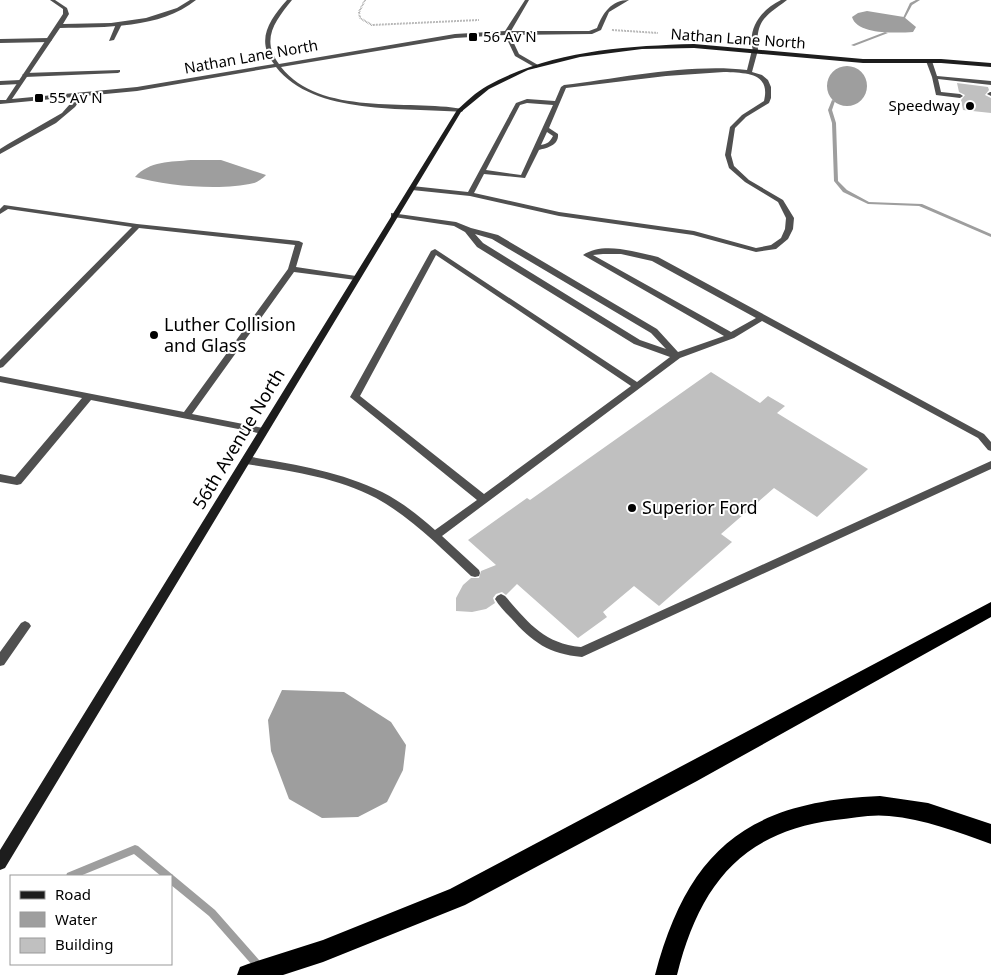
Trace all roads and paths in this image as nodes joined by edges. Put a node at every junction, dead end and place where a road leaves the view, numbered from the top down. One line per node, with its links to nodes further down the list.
1 (52, 0): 8 (street)
2 (194, 0): 7 (street)
3 (290, 0): 17 (street)
4 (527, 0): 9 (street)
5 (626, 0): 9 (street)
6 (785, 0): 13 (street)
7 (119, 24): 8 (street); 11 (street)
8 (59, 26): 10 (street)
9 (507, 33): 17 (street, Nathan Lane North); 19 (street)
10 (49, 40): 12 (street); 22 (street)
11 (111, 40)
12 (0, 41)
13 (755, 50): 15 (street, Nathan Lane North); 19 (street, Nathan Lane North); 20 (street)
14 (991, 60): 16 (street, Nathan Lane North)
15 (928, 61): 16 (street, Nathan Lane North); 23 (street)
16 (941, 61): 18 (street, Nathan Lane North)
17 (275, 65): 28 (street, Nathan Lane North); 31 (street)
18 (991, 65)
19 (536, 66): 31 (street, 56th Avenue North)
20 (750, 71): 30 (street); 39 (street)
21 (118, 72): 22 (street)
22 (25, 75): 24 (street)
23 (935, 77): 26 (street); 27 (street)
24 (20, 82): 25 (street); 29 (street)
25 (0, 83)
26 (991, 83)
27 (959, 93)
28 (80, 96): 29 (street, Nathan Lane North); 34 (street)
29 (3, 102)
30 (556, 103): 32 (street); 37 (street)
31 (460, 110): 38 (street, 56th Avenue North)
32 (545, 128): 35 (street); 35 (street)
33 (0, 142): 34 (street)
34 (11, 144): 36 (street)
35 (537, 148): 37 (street)
36 (0, 152)
37 (482, 172): 39 (street)
38 (412, 188): 39 (street); 41 (street, 56th Avenue North)
39 (470, 194)
40 (0, 212): 42 (street)
41 (394, 215): 43 (street); 45 (street, 56th Avenue North)
42 (137, 226): 44 (street); 49 (street)
43 (468, 230): 48 (street); 48 (street)
44 (292, 269): 45 (street); 53 (street)
45 (356, 278): 54 (street, 56th Avenue North)
46 (762, 318): 47 (street); 47 (street); 55 (street)
47 (731, 336): 48 (street)
48 (677, 356): 51 (street)
49 (0, 365)
50 (0, 379): 52 (street)
51 (637, 386): 59 (street); 59 (street)
52 (89, 396): 53 (street); 58 (street)
53 (186, 416): 54 (street)
54 (263, 431): 56 (street, 56th Avenue North)
55 (991, 448)
56 (246, 460): 60 (street); 67 (street, 56th Avenue North)
57 (991, 465): 62 (street)
58 (0, 478)
59 (484, 500): 60 (street)
60 (435, 536): 61 (street)
61 (475, 573)
62 (501, 599)
63 (991, 609): 68 (highway)
64 (25, 626): 65 (street)
65 (0, 661)
66 (991, 834): 69 (highway)
67 (0, 863)
68 (248, 975)
69 (666, 975)

